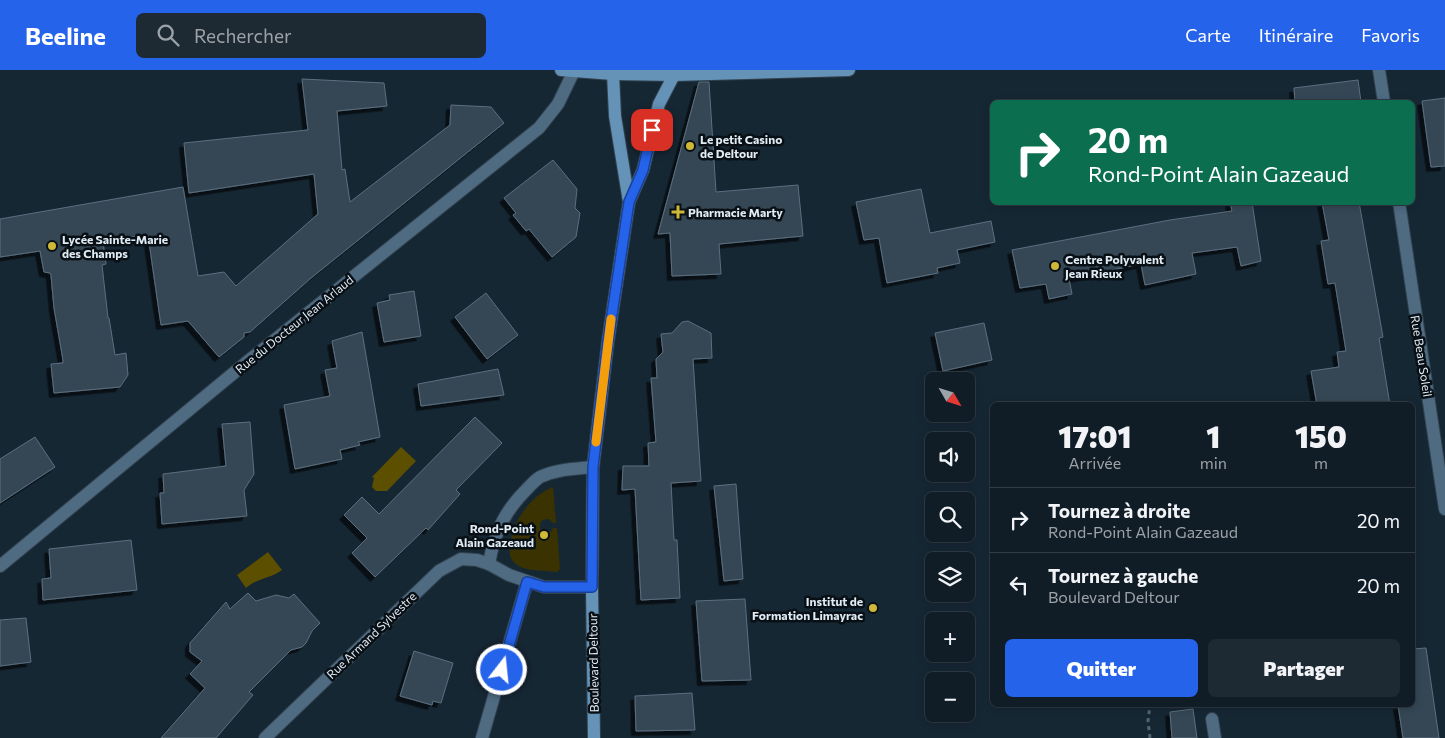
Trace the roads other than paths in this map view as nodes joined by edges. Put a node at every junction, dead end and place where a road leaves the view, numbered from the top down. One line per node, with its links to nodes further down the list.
1 (561, 70): 4 (street)
2 (840, 70): 5 (street)
3 (1379, 70): 7 (street)
4 (574, 71): 6 (street); 13 (street, Rue du Docteur Jean Arlaud)
5 (675, 72): 6 (street); 8 (street, Boulevard Deltour)
6 (613, 74): 8 (street, Boulevard Deltour)
7 (1384, 100)
8 (629, 202): 10 (street, Boulevard Deltour)
9 (1399, 205): 11 (street, Rue Beau Soleil)
10 (593, 467): 12 (street); 15 (street, Boulevard Deltour)
11 (1445, 509)
12 (489, 564): 14 (street); 17 (street, Rue Armand Sylvestre)
13 (0, 566)
14 (527, 582): 15 (street); 18 (street)
15 (592, 587): 19 (street, Boulevard Deltour)
16 (1212, 719): 20 (street)
17 (265, 738)
18 (482, 738)
19 (594, 738)
20 (1215, 738)

